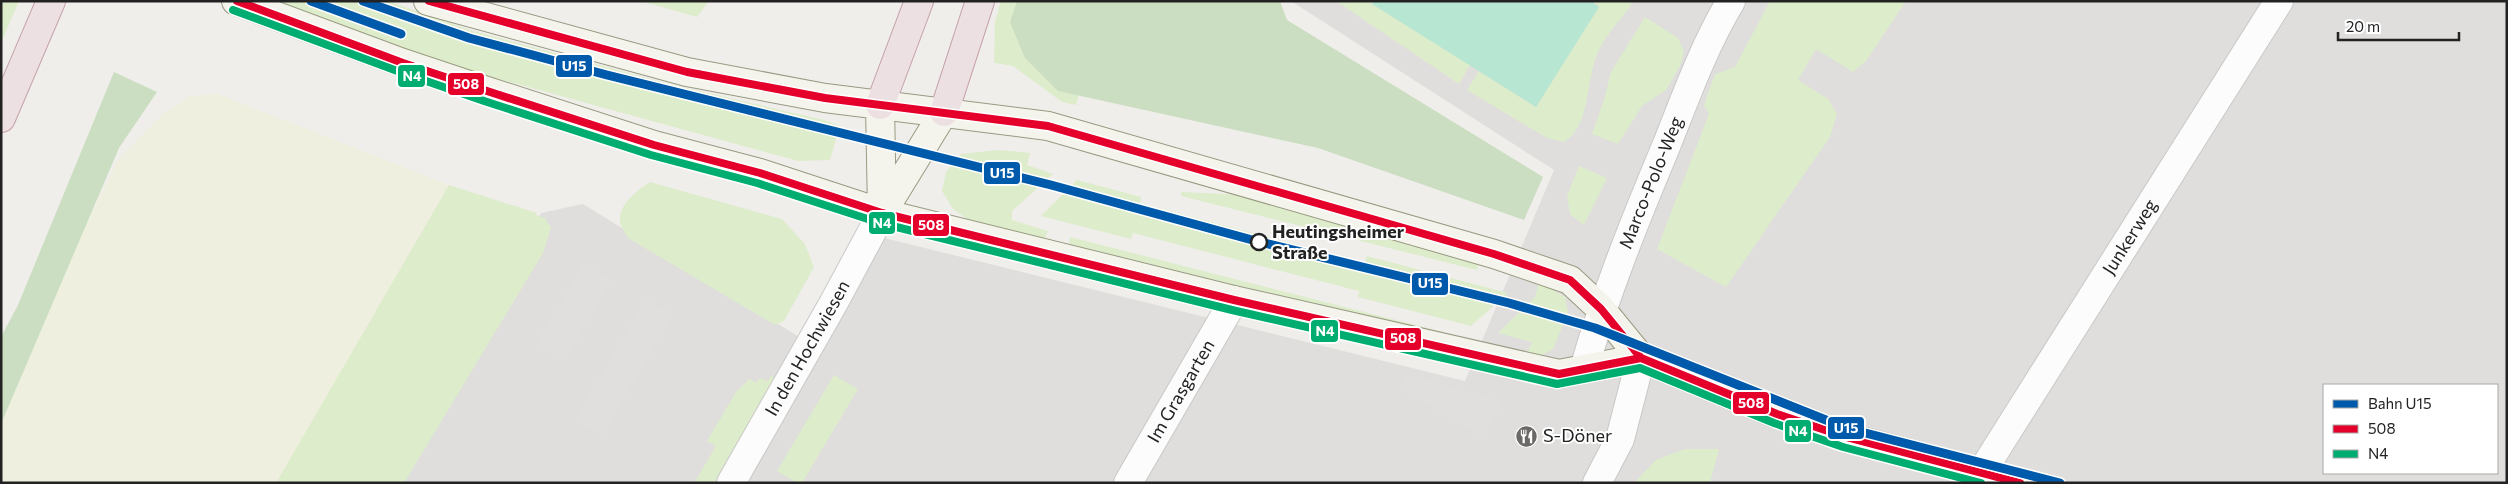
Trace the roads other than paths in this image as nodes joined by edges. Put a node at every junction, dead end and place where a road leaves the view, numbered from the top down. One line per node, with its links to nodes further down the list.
1 (51, 1): 10 (highway)
2 (236, 1): 11 (street)
3 (428, 1): 8 (street)
4 (919, 1): 8 (highway)
5 (980, 1): 9 (highway)
6 (1731, 1): 13 (street, Marco-Polo-Weg)
7 (2279, 1): 16 (street, Junkerweg)
8 (880, 105): 9 (street); 11 (street)
9 (944, 112): 11 (street); 13 (street)
10 (1, 118)
11 (882, 213): 12 (street); 17 (street, In den Hochwiesen)
12 (1234, 300): 15 (street); 18 (street, Im Grasgarten)
13 (1601, 310): 14 (street); 15 (street, Marco-Polo-Weg)
14 (1641, 358): 15 (street); 16 (street); 19 (street)
15 (1584, 369)
16 (1981, 473): 20 (street)
17 (731, 483)
18 (1128, 483)
19 (1597, 483)
20 (2020, 483)

